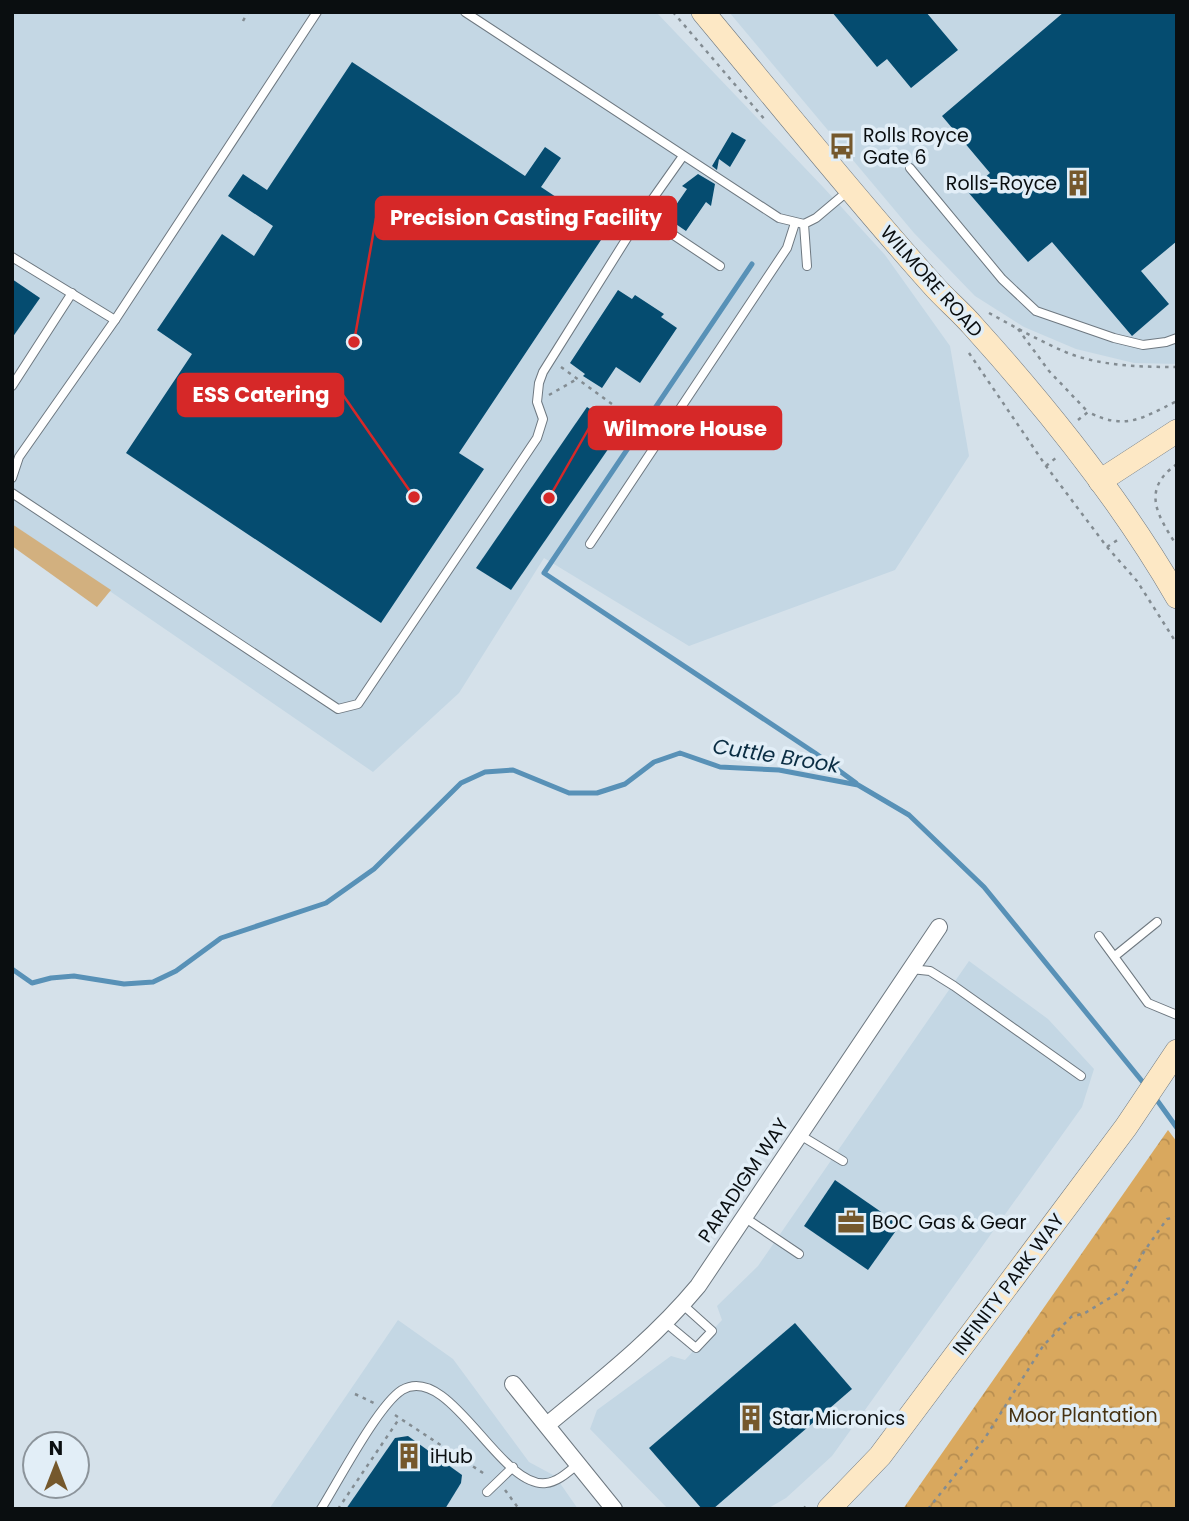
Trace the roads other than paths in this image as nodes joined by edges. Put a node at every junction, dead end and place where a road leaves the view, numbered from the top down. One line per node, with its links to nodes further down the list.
1 (317, 12): 13 (lane)
2 (465, 12): 4 (lane)
3 (703, 12): 6 (street, WILMORE ROAD)
4 (683, 156): 7 (lane); 8 (lane)
5 (910, 168): 14 (lane)
6 (850, 189): 8 (lane); 18 (street, WILMORE ROAD)
7 (642, 214): 10 (lane); 19 (lane)
8 (800, 224): 11 (lane); 20 (lane)
9 (12, 257): 12 (lane)
10 (720, 266)
11 (807, 267)
12 (72, 293): 13 (lane); 15 (lane)
13 (115, 320): 17 (lane)
14 (1177, 338)
15 (12, 386)
16 (1177, 431): 18 (street)
17 (12, 478)
18 (1100, 481): 21 (street)
19 (12, 493)
20 (590, 544)
21 (1177, 597)
22 (1157, 922): 25 (lane)
23 (939, 927): 26 (street, PARADIGM WAY)
24 (1099, 936): 25 (lane)
25 (1115, 956): 27 (lane)
26 (910, 969): 29 (lane); 30 (street, PARADIGM WAY)
27 (1177, 1015)
28 (1177, 1051): 43 (street, INFINITY PARK WAY)
29 (1081, 1076)
30 (800, 1135): 31 (lane); 32 (street, PARADIGM WAY)
31 (843, 1161)
32 (744, 1217): 33 (lane); 34 (street, PARADIGM WAY)
33 (799, 1254)
34 (682, 1304): 35 (street, PARADIGM WAY); 35 (lane)
35 (666, 1323): 37 (street, PARADIGM WAY)
36 (513, 1384): 37 (street)
37 (547, 1425): 38 (street)
38 (578, 1464): 39 (lane); 42 (street)
39 (513, 1468): 40 (lane); 41 (lane)
40 (487, 1492)
41 (321, 1509)
42 (614, 1509)
43 (829, 1509)

